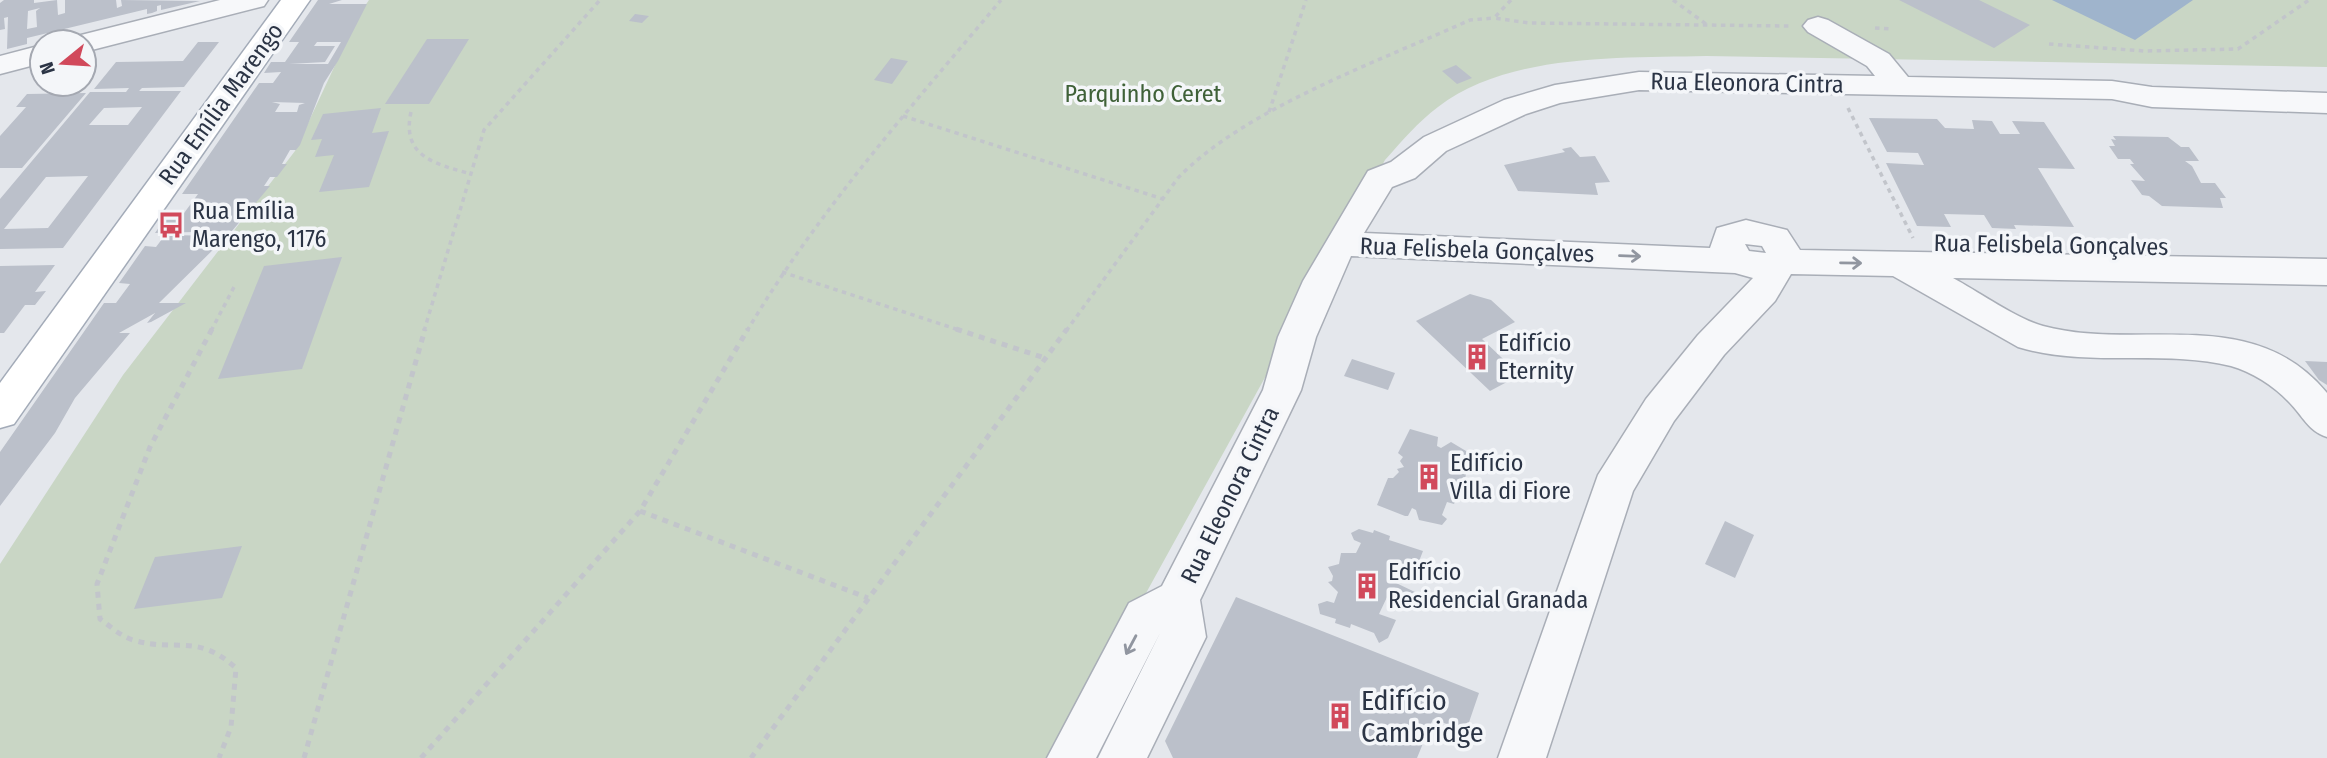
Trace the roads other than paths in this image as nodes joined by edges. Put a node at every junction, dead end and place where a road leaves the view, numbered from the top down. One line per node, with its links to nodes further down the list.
1 (254, 0): 4 (street)
2 (296, 0): 15 (main road, Rua Emília Marengo)
3 (1818, 26): 7 (street)
4 (98, 39)
5 (28, 58): 6 (street)
6 (0, 65)
7 (1900, 86): 8 (street, Rua Eleonora Cintra); 10 (street, Rua Eleonora Cintra)
8 (2318, 98): 9 (street)
9 (2327, 133)
10 (1360, 234): 13 (street, Rua Felisbela Gonçalves); 17 (street, Rua Eleonora Cintra)
11 (1908, 253): 12 (street, Rua Felisbela Gonçalves); 13 (street, Rua Felisbela Gonçalves); 14 (street, Rua Felisbela Gonçalves); 16 (street)
12 (2327, 253)
13 (1759, 259): 20 (street)
14 (2327, 272)
15 (0, 413)
16 (2327, 422)
17 (1178, 600): 18 (street, Rua Eleonora Cintra, one-way to 18); 19 (street, Rua Eleonora Cintra)
18 (1075, 757)
19 (1122, 758)
20 (1522, 758)

